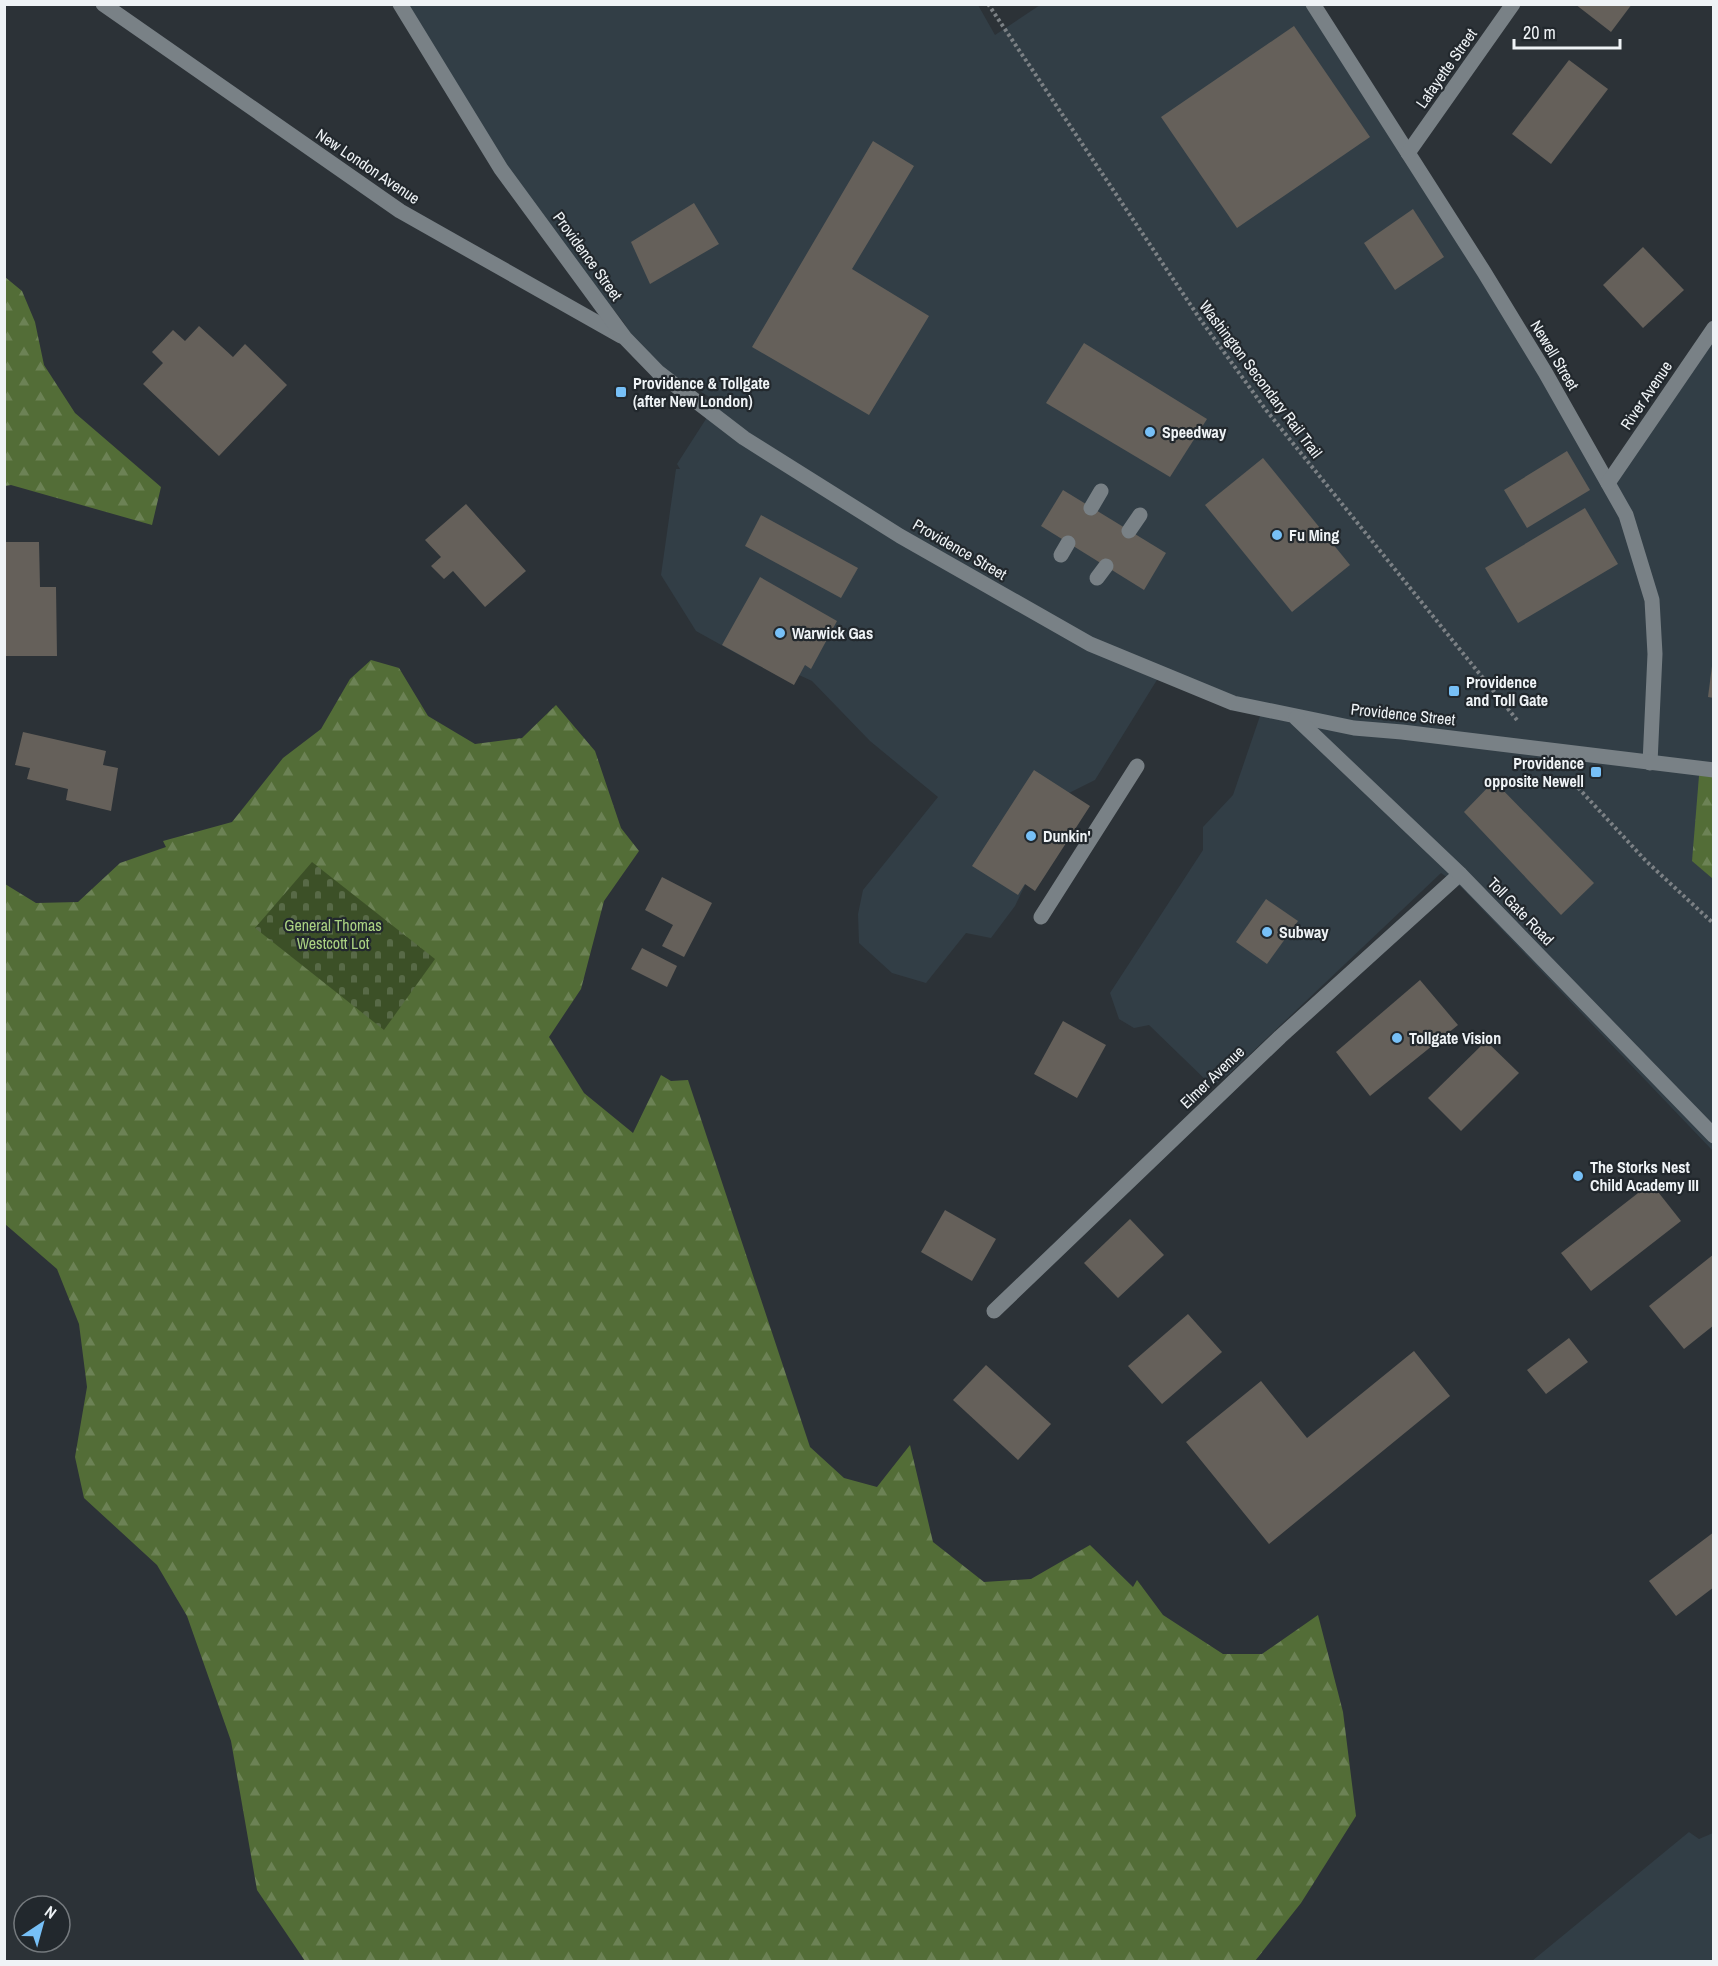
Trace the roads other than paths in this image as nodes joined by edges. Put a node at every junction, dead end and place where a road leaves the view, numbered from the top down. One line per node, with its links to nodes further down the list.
1 (103, 4): 7 (main road, New London Avenue)
2 (400, 4): 7 (main road, Providence Street)
3 (1313, 4): 5 (main road, Newell Street)
4 (1513, 4): 5 (main road, Lafayette Street)
5 (1408, 153): 8 (main road, Newell Street)
6 (1713, 328): 8 (main road, River Avenue)
7 (625, 338): 13 (main road, Providence Street)
8 (1608, 483): 14 (main road, Newell Street)
9 (1101, 491): 10 (main road)
10 (1091, 508)
11 (1140, 515): 12 (main road)
12 (1129, 531)
13 (1296, 718): 14 (main road, Providence Street); 17 (main road, Toll Gate Road)
14 (1650, 763): 16 (main road, Providence Street)
15 (1137, 766): 18 (main road)
16 (1713, 770)
17 (1460, 874): 19 (main road, Toll Gate Road); 20 (main road, Elmer Avenue)
18 (1041, 917)
19 (1713, 1136)
20 (994, 1311)

